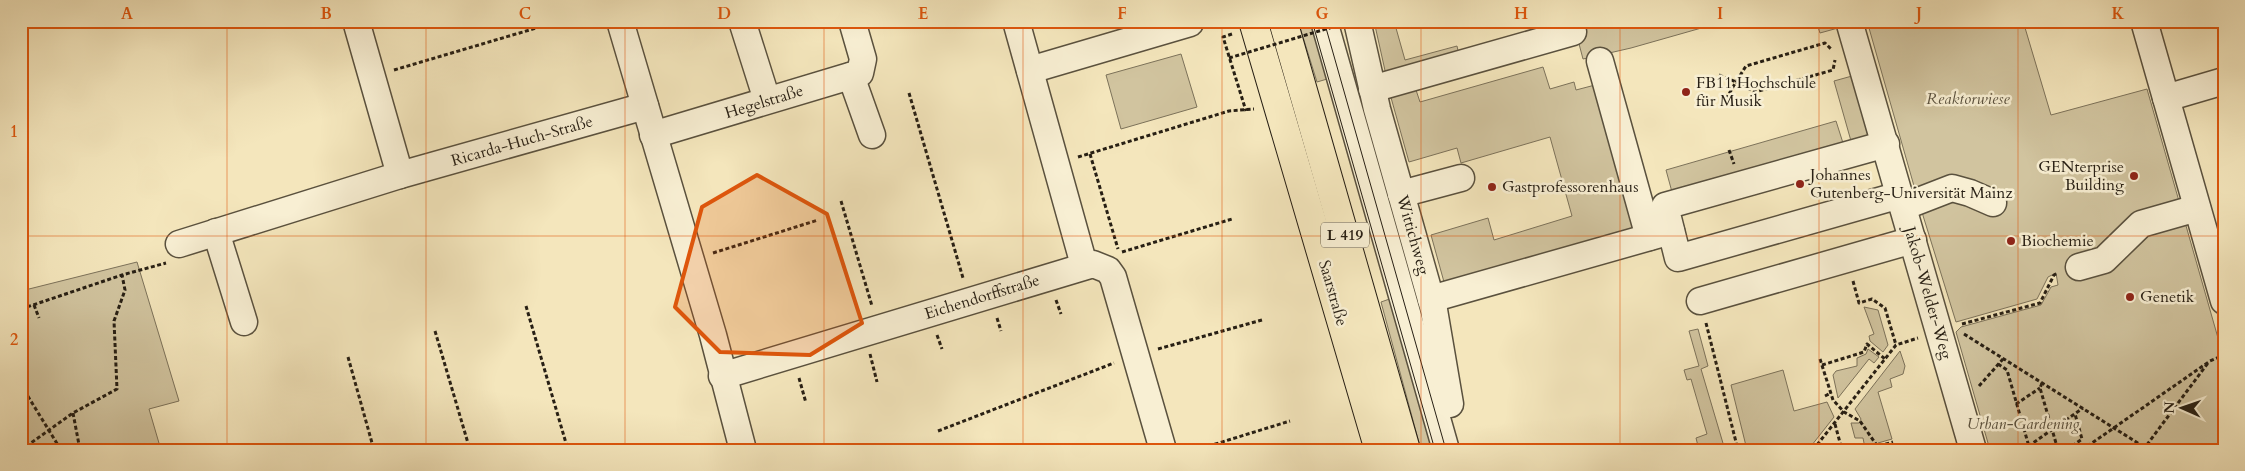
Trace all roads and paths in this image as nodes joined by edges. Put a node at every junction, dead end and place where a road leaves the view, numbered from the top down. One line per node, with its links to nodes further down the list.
1 (356, 21): 20 (street)
2 (560, 21): 20 (path)
3 (620, 21): 28 (street)
4 (742, 21): 27 (street)
5 (852, 21): 17 (street)
6 (1016, 21): 18 (street)
7 (1190, 21): 18 (street)
8 (1253, 21): 106 (highway, Saarstraße / L 419)
9 (1282, 21): 107 (highway, Saarstraße / L 419)
10 (1849, 21): 33 (street, Jakob-Welder-Weg)
11 (2144, 21): 25 (street)
12 (1339, 23): 15 (path, bridge); 23 (street, Wittichweg); 108 (street)
13 (1572, 32): 23 (street)
14 (1224, 40): 15 (path, bridge)
15 (1229, 58): 30 (path)
16 (1600, 61): 46 (street)
17 (857, 68): 27 (street, Hegelstraße); 32 (street)
18 (1030, 70): 35 (street)
19 (1719, 75): 22 (path)
20 (372, 77): 36 (street)
21 (2224, 81): 25 (street)
22 (1736, 82): 22 (path); 26 (path)
23 (1372, 89): 38 (street, Wittichweg)
24 (909, 94): 55 (path)
25 (2166, 98): 42 (street)
26 (1726, 99)
27 (767, 100): 31 (street, Hegelstraße)
28 (645, 106): 31 (street); 36 (street, Ricarda-Huch-Straße)
29 (1258, 108): 30 (path)
30 (1246, 112): 34 (path)
31 (654, 135): 50 (street)
32 (872, 135)
33 (1886, 144): 40 (street, Jakob-Welder-Weg); 46 (street)
34 (1090, 154): 35 (path); 44 (path)
35 (1056, 164): 51 (street)
36 (400, 176): 45 (street, Ricarda-Huch-Straße)
37 (1460, 178): 38 (street)
38 (1401, 194): 54 (street, Wittichweg)
39 (841, 201): 64 (path)
40 (1901, 201): 41 (street); 46 (street); 47 (street, Jakob-Welder-Weg)
41 (1993, 203)
42 (2197, 208): 52 (street); 57 (street)
43 (818, 220): 50 (path)
44 (1232, 220)
45 (216, 232): 48 (street, Ricarda-Huch-Straße); 63 (street)
46 (1660, 234): 54 (street)
47 (1913, 240): 49 (street); 113 (street, Jakob-Welder-Weg)
48 (179, 244): 53 (path)
49 (1847, 259): 56 (street); 67 (path)
50 (691, 260): 77 (street)
51 (1084, 266): 55 (street, Eichendorffstraße); 69 (street, Eichendorffstraße)
52 (2079, 267)
53 (122, 275): 58 (path); 86 (path)
54 (1431, 299): 109 (street, Wittichweg)
55 (970, 300): 64 (street, Eichendorffstraße)
56 (1700, 301): 110 (path)
57 (2224, 301)
58 (34, 304): 60 (path); 61 (path)
59 (526, 306): 102 (path)
60 (21, 309)
61 (39, 318)
62 (1262, 320): 69 (path)
63 (244, 322)
64 (879, 328): 77 (street, Eichendorffstraße)
65 (435, 331): 101 (path)
66 (1961, 332): 73 (path)
67 (1896, 345)
68 (2224, 355): 74 (path)
69 (1134, 356): 92 (path); 104 (street, Eichendorffstraße)
70 (348, 357): 100 (path)
71 (1820, 359): 76 (path)
72 (1885, 359): 76 (path)
73 (2003, 359): 75 (path); 78 (path)
74 (2210, 360): 90 (path); 96 (path)
75 (1998, 364): 80 (path); 84 (path)
76 (1822, 365): 82 (path)
77 (722, 376): 103 (street)
78 (2042, 383): 81 (path); 85 (path)
79 (21, 384): 93 (path)
80 (1978, 387)
81 (2040, 388): 84 (path); 91 (path)
82 (1831, 393): 83 (path); 112 (path)
83 (1825, 396)
84 (2016, 404): 95 (path)
85 (2083, 408): 87 (path); 90 (path)
86 (73, 413): 93 (path); 99 (path)
87 (2075, 414): 91 (path); 116 (path)
88 (1290, 421): 105 (path)
89 (1835, 424): 111 (path)
90 (2114, 428): 96 (path); 117 (path)
91 (2052, 430): 95 (path); 115 (path)
92 (938, 431)
93 (48, 432): 97 (path); 98 (path)
94 (1893, 442): 112 (path)
95 (2029, 448): 114 (path)
96 (2144, 448): 118 (path)
97 (24, 449)
98 (61, 450)
99 (80, 450)
100 (374, 450)
101 (470, 450)
102 (568, 450)
103 (743, 450)
104 (1163, 450)
105 (1196, 450)
106 (1379, 450)
107 (1406, 450)
108 (1446, 450)
109 (1462, 450)
110 (1738, 450)
111 (1842, 450)
112 (1881, 450)
113 (1973, 450)
114 (2023, 450)
115 (2058, 450)
116 (2067, 450)
117 (2082, 450)
118 (2149, 450)

